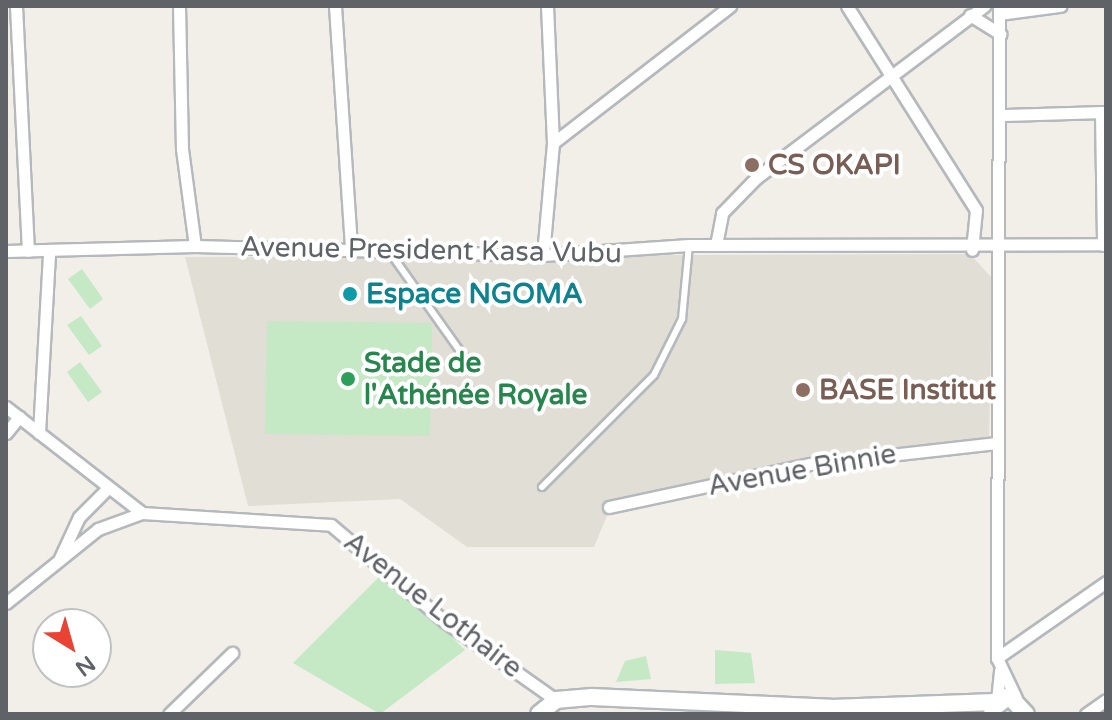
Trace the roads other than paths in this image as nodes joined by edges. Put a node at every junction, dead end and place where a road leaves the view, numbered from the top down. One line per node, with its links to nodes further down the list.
1 (16, 6): 24 (street)
2 (179, 6): 19 (street)
3 (335, 6): 21 (street)
4 (547, 6): 15 (street)
5 (730, 6): 15 (street)
6 (847, 6): 12 (street)
7 (984, 6): 10 (street)
8 (1060, 6): 9 (street)
9 (999, 10): 11 (street)
10 (970, 15): 11 (street); 12 (street)
11 (1000, 34): 14 (street)
12 (893, 73): 18 (street); 22 (street)
13 (1104, 112): 14 (street); 16 (street)
14 (1002, 115): 20 (street)
15 (553, 143): 27 (street)
16 (1105, 244): 20 (street, Avenue President Kasa Vubu)
17 (689, 245): 18 (street, Avenue President Kasa Vubu); 27 (street, Avenue President Kasa Vubu); 34 (lane)
18 (716, 245): 22 (street, Avenue President Kasa Vubu)
19 (195, 246): 21 (street, Avenue President Kasa Vubu); 25 (street, Avenue President Kasa Vubu)
20 (1000, 246): 22 (street, Avenue President Kasa Vubu); 33 (street)
21 (351, 248): 26 (street, Avenue President Kasa Vubu)
22 (972, 250)
23 (6, 251): 24 (street, Avenue President Kasa Vubu)
24 (28, 251): 25 (street, Avenue President Kasa Vubu)
25 (49, 253): 32 (street)
26 (391, 254): 27 (street, Avenue President Kasa Vubu); 28 (lane)
27 (543, 255)
28 (472, 368)
29 (6, 407): 30 (street)
30 (19, 417): 31 (street); 32 (street)
31 (6, 433)
32 (39, 433): 35 (street)
33 (998, 443): 36 (street, Avenue Binnie); 42 (street)
34 (542, 487)
35 (107, 489): 37 (street); 38 (street)
36 (609, 507)
37 (142, 513): 38 (street); 44 (street, Avenue Lothaire)
38 (57, 564): 40 (street)
39 (1106, 582): 42 (street)
40 (6, 603)
41 (232, 653): 49 (street)
42 (998, 664): 43 (street); 46 (street)
43 (1016, 698): 46 (street); 51 (street)
44 (556, 700): 47 (street); 50 (street)
45 (1106, 700): 52 (street)
46 (994, 706): 48 (street)
47 (859, 711): 48 (street)
48 (970, 711)
49 (169, 714)
50 (539, 714)
51 (1026, 714)
52 (1086, 714)

